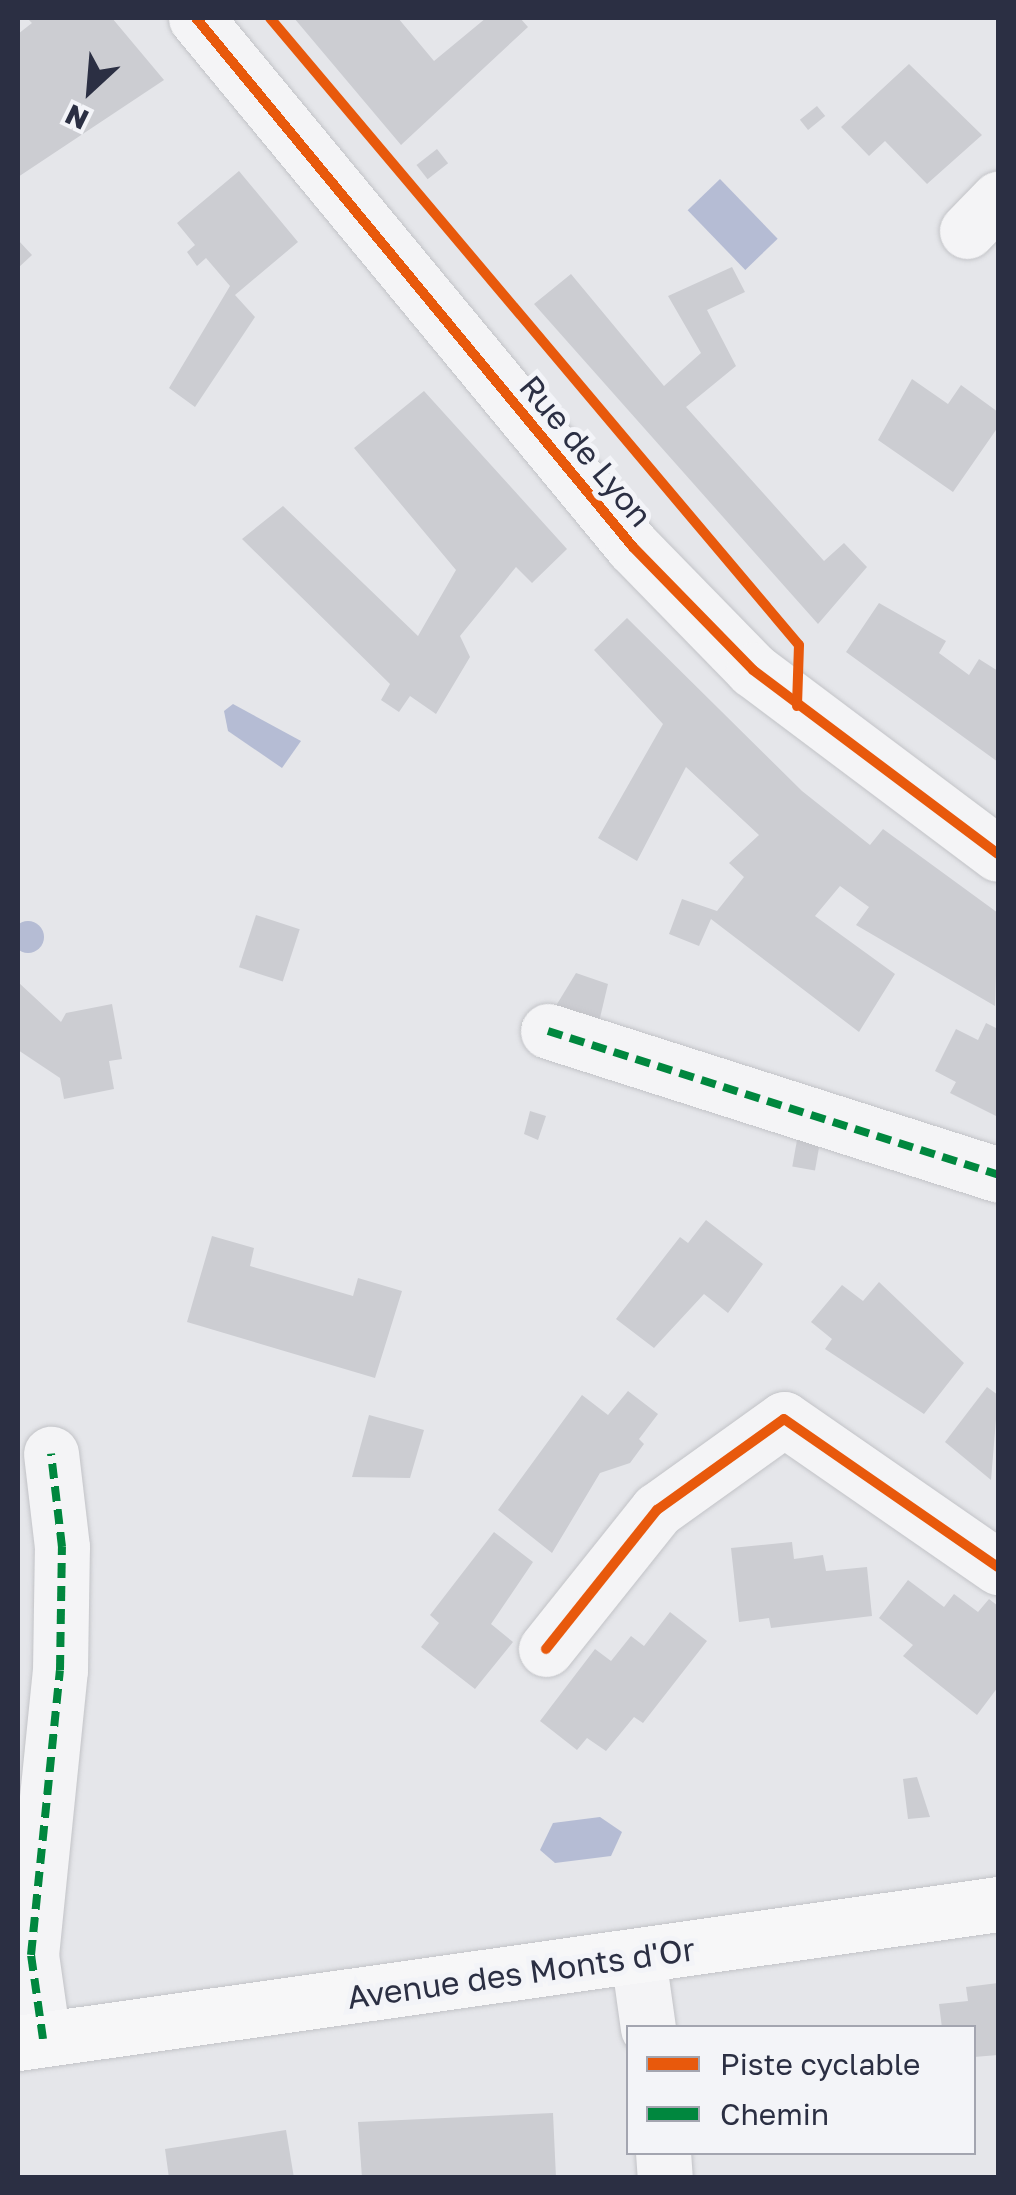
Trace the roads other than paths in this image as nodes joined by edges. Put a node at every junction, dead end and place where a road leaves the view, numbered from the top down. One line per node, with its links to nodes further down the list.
1 (196, 18): 2 (street, Rue de Lyon)
2 (998, 854)
3 (548, 1031): 4 (street)
4 (998, 1175)
5 (51, 1454): 11 (street, Avenue des Monts d'Or)
6 (998, 1567): 7 (street)
7 (546, 1649)
8 (998, 1904): 9 (main road, Avenue des Monts d'Or)
9 (638, 1957): 10 (street); 11 (main road, Avenue des Monts d'Or)
10 (648, 2025)
11 (26, 2043)

